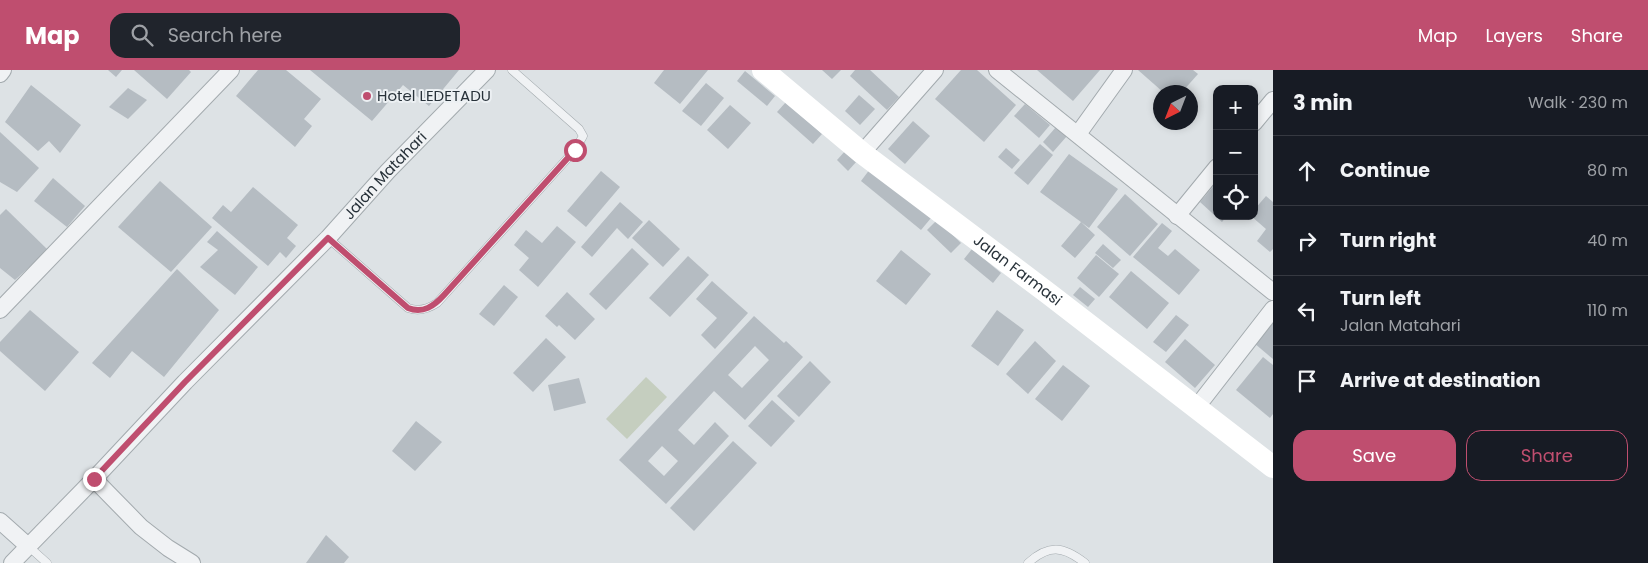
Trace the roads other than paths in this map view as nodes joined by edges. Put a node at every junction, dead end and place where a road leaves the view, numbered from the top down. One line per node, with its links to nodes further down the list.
1 (4, 70): 9 (street)
2 (231, 70): 19 (street)
3 (486, 70): 16 (street, Jalan Matahari)
4 (512, 70): 16 (lane)
5 (763, 70): 13 (street, Jalan Farmasi)
6 (935, 70): 13 (street)
7 (997, 70): 12 (street)
8 (1124, 70): 12 (street)
9 (0, 74)
10 (1273, 100): 11 (street)
11 (1258, 118)
12 (1078, 134): 15 (street)
13 (862, 152): 20 (street, Jalan Farmasi)
14 (1213, 172): 15 (street)
15 (1177, 216): 17 (street)
16 (328, 238): 22 (street, Jalan Matahari)
17 (1273, 292)
18 (1273, 309): 20 (street)
19 (0, 310)
20 (1196, 408): 21 (street, Jalan Farmasi)
21 (1273, 467)
22 (94, 479): 24 (street, Jalan Matahari); 27 (street)
23 (0, 522): 24 (street)
24 (28, 546): 25 (street, Jalan Matahari); 26 (lane)
25 (12, 563)
26 (47, 563)
27 (192, 563)
28 (1028, 563): 29 (lane)
29 (1085, 563)

